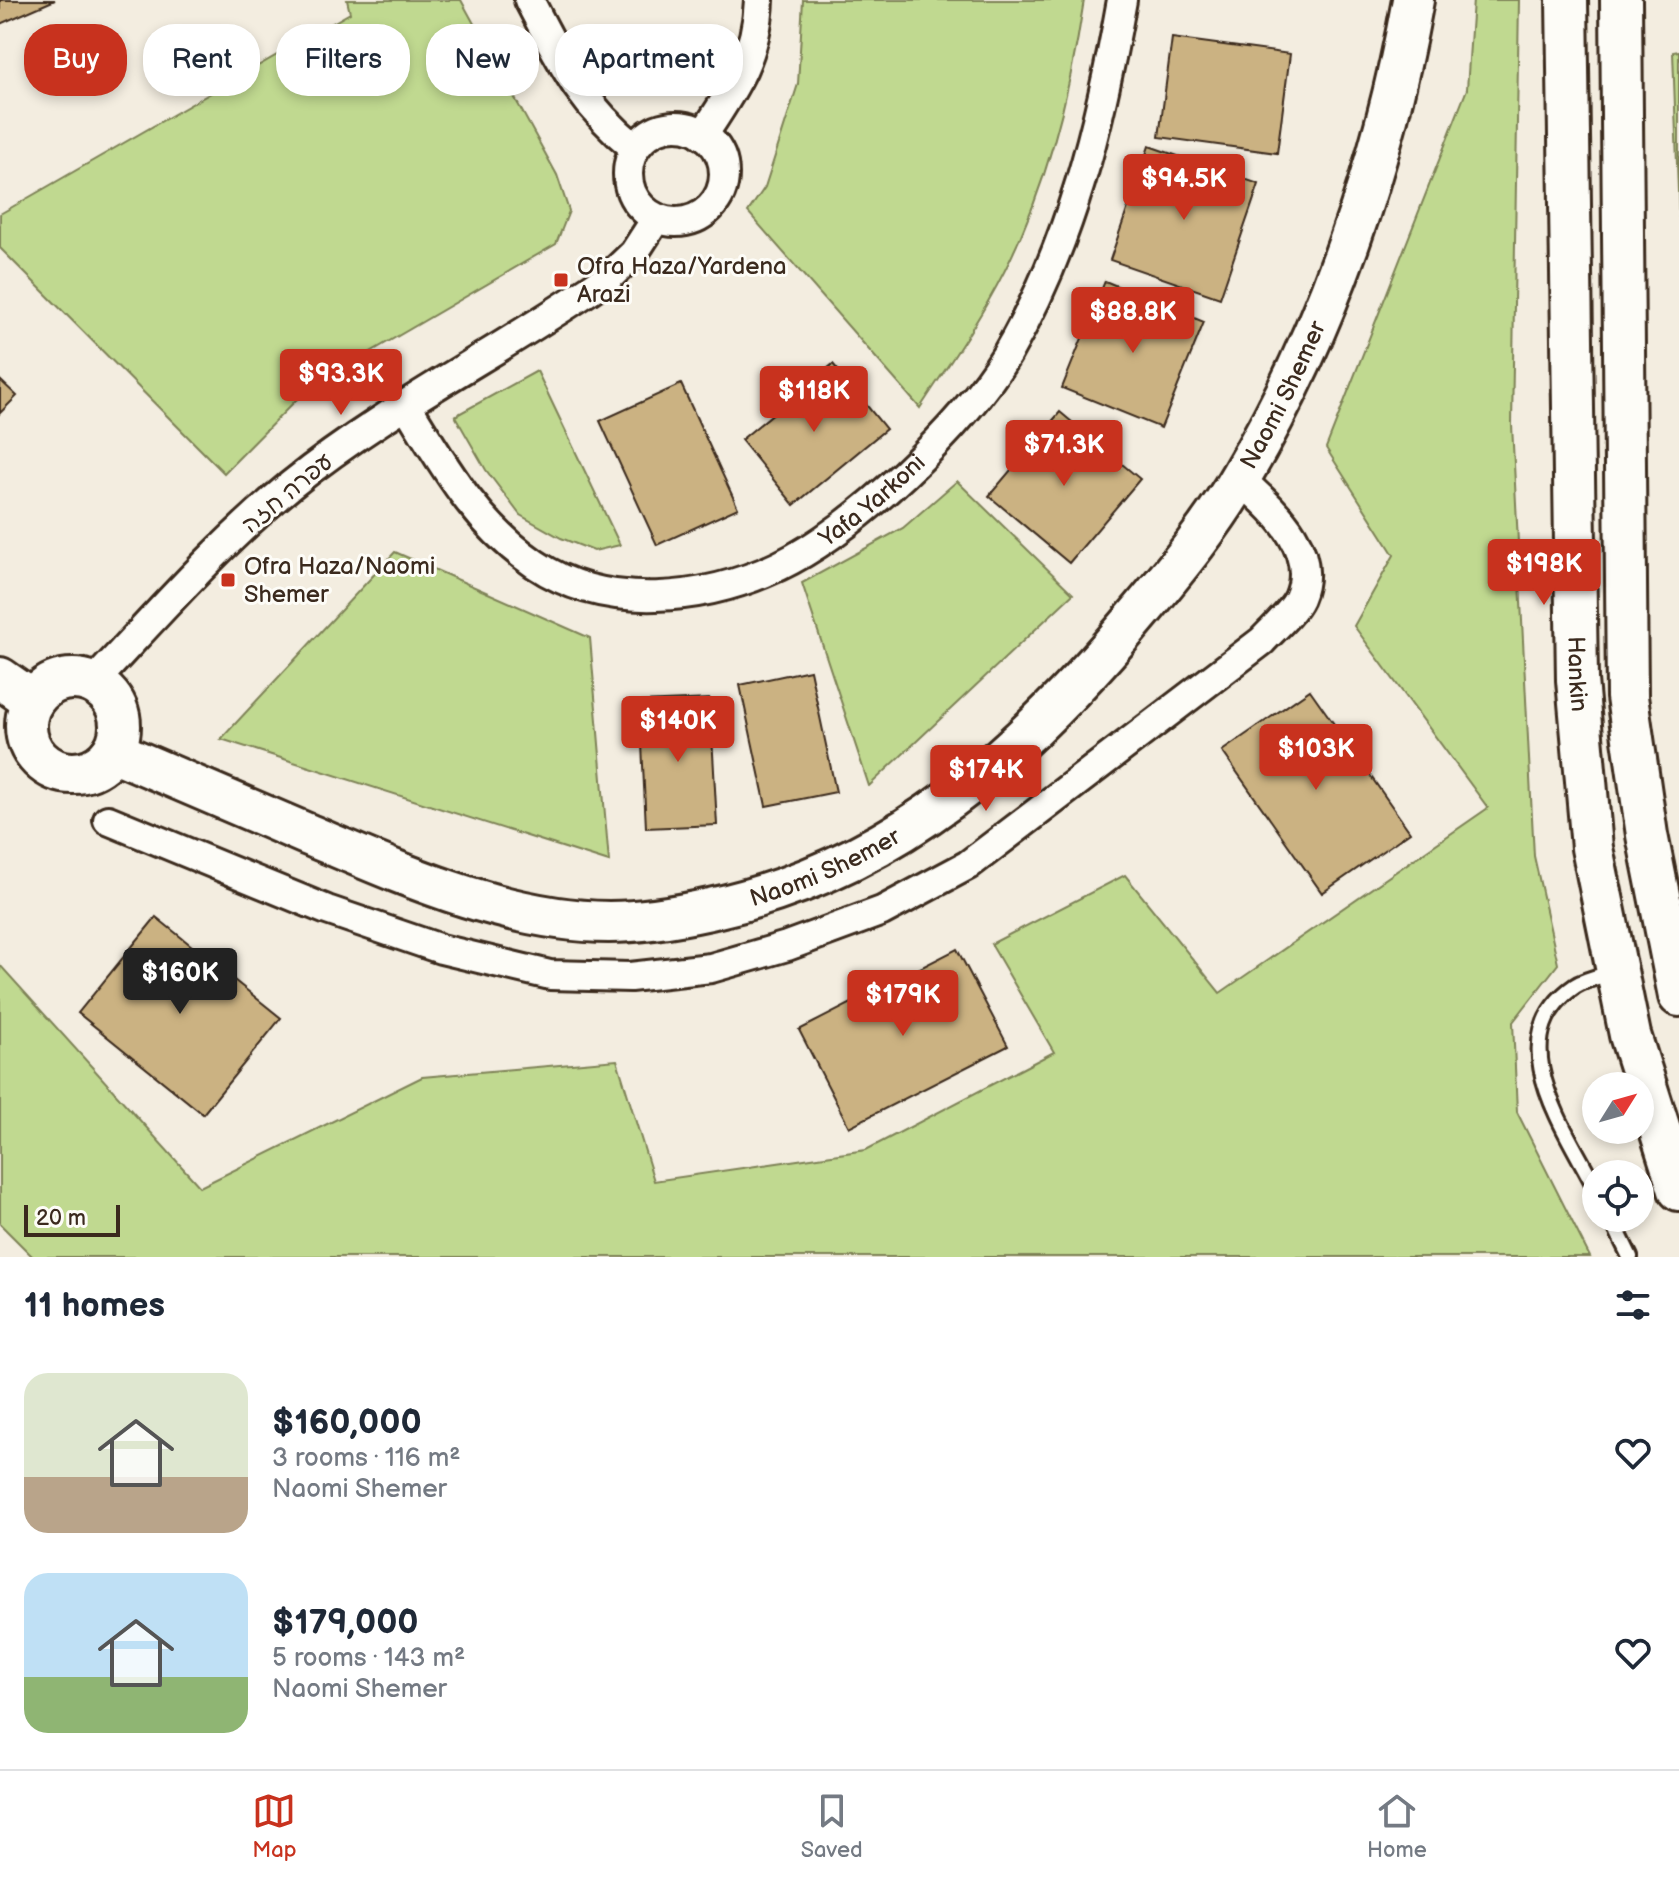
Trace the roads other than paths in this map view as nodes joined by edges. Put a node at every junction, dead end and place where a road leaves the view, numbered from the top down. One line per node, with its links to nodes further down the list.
1 (529, 0): 8 (street)
2 (759, 0): 7 (street)
3 (1122, 0): 10 (street, Yafa Yarkoni)
4 (1413, 0): 11 (main road, Naomi Shemer)
5 (1567, 0): 17 (main road, Hankin)
6 (1621, 0): 18 (main road, Hankin)
7 (703, 135): 8 (street); 9 (street)
8 (635, 148): 9 (street)
9 (656, 219): 10 (street, עפרה חזה)
10 (407, 406): 13 (street, עפרה חזה)
11 (1240, 479): 15 (main road, Naomi Shemer); 16 (street)
12 (0, 678): 14 (main road)
13 (93, 683): 14 (main road); 15 (main road)
14 (33, 701): 15 (main road)
15 (113, 751)
16 (108, 820)
17 (1615, 971): 19 (lane); 20 (main road, Hankin)
18 (1679, 996)
19 (1582, 1161)
20 (1679, 1190)
21 (1618, 1232): 22 (lane)
22 (1630, 1257)

